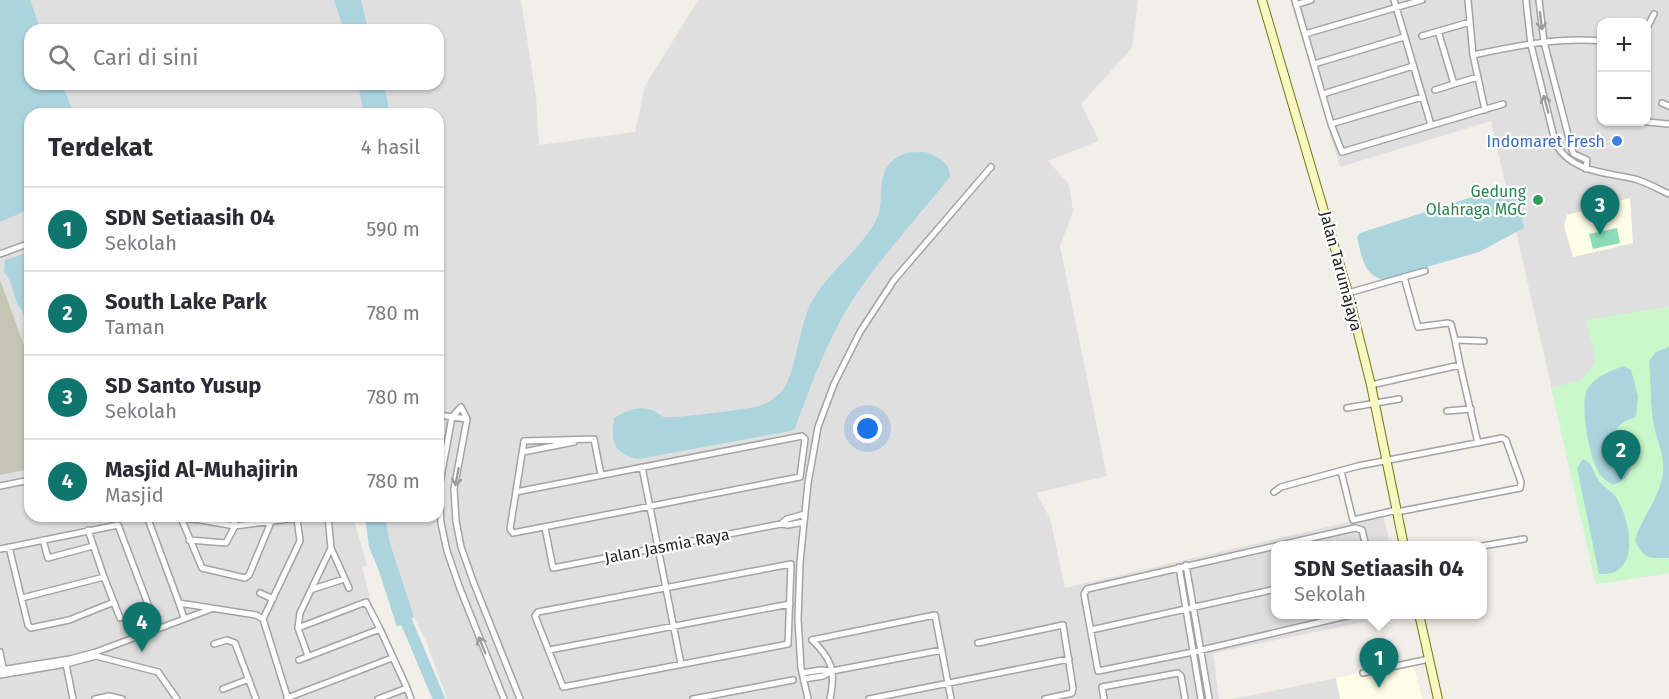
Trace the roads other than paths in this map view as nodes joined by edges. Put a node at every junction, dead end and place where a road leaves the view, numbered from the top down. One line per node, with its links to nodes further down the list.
1 (1262, 0): 43 (street, Jalan Tarumajaya)
2 (1311, 0): 8 (street)
3 (1394, 0): 9 (street)
4 (1422, 0): 9 (street)
5 (1468, 0): 12 (street)
6 (1526, 0): 19 (street)
7 (1539, 0): 18 (street, one-way to 18)
8 (1295, 2): 14 (street)
9 (1396, 8): 14 (street); 16 (street)
10 (1654, 14): 11 (street)
11 (1651, 21)
12 (1470, 22): 13 (street); 20 (street)
13 (1438, 31): 15 (street); 24 (street)
14 (1305, 34): 21 (street)
15 (1422, 36)
16 (1404, 37): 21 (street); 22 (street)
17 (1597, 41): 18 (street)
18 (1544, 42): 19 (street); 37 (street)
19 (1531, 45): 20 (street); 37 (street, one-way to 19)
20 (1473, 55): 23 (street)
21 (1314, 64): 26 (street)
22 (1413, 66): 26 (street); 27 (street)
23 (1478, 77): 24 (street); 31 (street)
24 (1454, 84): 25 (street)
25 (1435, 90)
26 (1323, 94): 34 (street)
27 (1422, 97): 34 (street); 35 (street)
28 (1662, 103): 30 (street)
29 (1503, 104): 31 (street)
30 (1669, 106)
31 (1485, 110): 35 (street)
32 (1651, 122): 33 (street)
33 (1669, 123)
34 (1331, 124): 35 (street)
35 (1431, 125)
36 (991, 166): 70 (street)
37 (1586, 169): 38 (street)
38 (1669, 194)
39 (24, 245): 40 (street)
40 (0, 254)
41 (1425, 272): 42 (street)
42 (1404, 277): 43 (street); 44 (street)
43 (1350, 292): 47 (street, Jalan Tarumajaya)
44 (1455, 340): 45 (street); 46 (street)
45 (1484, 341)
46 (1460, 365): 47 (street); 51 (street)
47 (1373, 384): 49 (street, Jalan Tarumajaya)
48 (1399, 399): 49 (street)
49 (1377, 402): 50 (street); 60 (street, Jalan Tarumajaya)
50 (1347, 408)
51 (1471, 409): 52 (street); 57 (street)
52 (1447, 411)
53 (444, 416): 54 (street)
54 (452, 417): 55 (street); 55 (street); 59 (street, one-way to 54)
55 (467, 419): 159 (street, one-way to 159)
56 (594, 439): 58 (street); 58 (street); 63 (street)
57 (1478, 444): 60 (street); 69 (street)
58 (523, 452): 66 (street)
59 (444, 461)
60 (1390, 461): 62 (street); 69 (street, Jalan Tarumajaya)
61 (642, 467): 63 (street); 68 (street); 68 (street)
62 (1341, 471): 67 (street); 69 (street)
63 (601, 475): 66 (street)
64 (24, 481): 65 (street)
65 (0, 486)
66 (516, 492): 82 (street)
67 (1274, 492)
68 (650, 507): 82 (street); 95 (street)
69 (1399, 511): 89 (street, Jalan Tarumajaya)
70 (805, 514): 79 (street); 80 (street, Jalan Jasmia Raya)
71 (149, 522): 109 (street)
72 (182, 522): 86 (street)
73 (218, 522): 81 (street)
74 (234, 522): 81 (street)
75 (271, 522): 81 (street); 86 (street)
76 (297, 522): 107 (street)
77 (329, 522): 94 (street)
78 (441, 522): 158 (street, one-way to 78)
79 (804, 522): 80 (street, Jalan Jasmia Raya); 142 (street)
80 (781, 524): 95 (street, Jalan Jasmia Raya)
81 (235, 526): 86 (street)
82 (545, 528): 95 (street, Jalan Jasmia Raya)
83 (88, 530): 85 (street); 91 (street); 120 (street)
84 (1524, 539): 90 (street)
85 (43, 540): 91 (street); 93 (street)
86 (189, 540)
87 (1296, 541): 88 (street)
88 (1365, 541)
89 (1403, 541)
90 (1487, 545)
91 (93, 546): 99 (street)
92 (1271, 546): 97 (street)
93 (9, 547): 96 (street); 106 (street)
94 (332, 548): 100 (street); 101 (street)
95 (658, 548): 103 (street)
96 (0, 549)
97 (1186, 565): 98 (street); 111 (street)
98 (1179, 567): 113 (street); 123 (street)
99 (104, 577): 106 (street); 108 (street)
100 (344, 579): 101 (street); 102 (street)
101 (313, 588): 121 (street)
102 (350, 588)
103 (666, 588): 110 (street); 119 (street); 126 (street)
104 (1271, 590): 111 (street)
105 (260, 593): 107 (street)
106 (22, 598): 108 (street)
107 (273, 599): 116 (street)
108 (114, 602): 114 (street)
109 (179, 603): 112 (street); 115 (street)
110 (789, 604): 119 (street); 138 (street)
111 (1193, 607): 113 (street); 128 (street)
112 (213, 609): 115 (street); 116 (street)
113 (1186, 609): 123 (street); 130 (street)
114 (120, 618)
115 (184, 618): 120 (street)
116 (263, 619): 155 (street)
117 (1337, 619): 128 (street)
118 (1420, 619): 136 (street)
119 (674, 626): 126 (street); 138 (street)
120 (157, 628): 131 (street)
121 (298, 628): 122 (street); 132 (street)
122 (380, 629): 132 (street); 133 (street)
123 (1091, 630): 130 (street)
124 (978, 643): 134 (street)
125 (214, 644): 143 (street)
126 (549, 650): 138 (street)
127 (942, 650): 139 (street); 139 (street); 145 (street)
128 (1201, 650): 130 (street); 169 (street)
129 (0, 652): 140 (street)
130 (1193, 652): 168 (street)
131 (96, 654): 137 (street); 140 (street); 153 (street)
132 (308, 656): 135 (street)
133 (393, 658): 146 (street); 155 (street)
134 (1069, 659): 145 (street); 165 (street)
135 (298, 660)
136 (1429, 660): 141 (street); 170 (street)
137 (66, 664): 140 (street); 150 (street)
138 (681, 664)
139 (832, 671): 142 (street); 162 (street)
140 (2, 672)
141 (1363, 673)
142 (803, 676): 161 (street)
143 (249, 679): 147 (street); 154 (street)
144 (793, 680): 149 (street)
145 (948, 684): 163 (street); 164 (street)
146 (407, 688): 156 (street); 157 (street)
147 (223, 689)
148 (109, 698): 151 (street); 152 (street)
149 (707, 698): 160 (street)
150 (73, 699)
151 (95, 699)
152 (122, 699)
153 (177, 699)
154 (256, 699)
155 (287, 699)
156 (378, 699)
157 (411, 699)
158 (504, 699)
159 (520, 699)
160 (693, 699)
161 (808, 699)
162 (831, 699)
163 (869, 699)
164 (951, 699)
165 (1045, 699)
166 (1104, 699): 167 (street)
167 (1185, 699)
168 (1201, 699)
169 (1209, 699)
170 (1438, 699)

